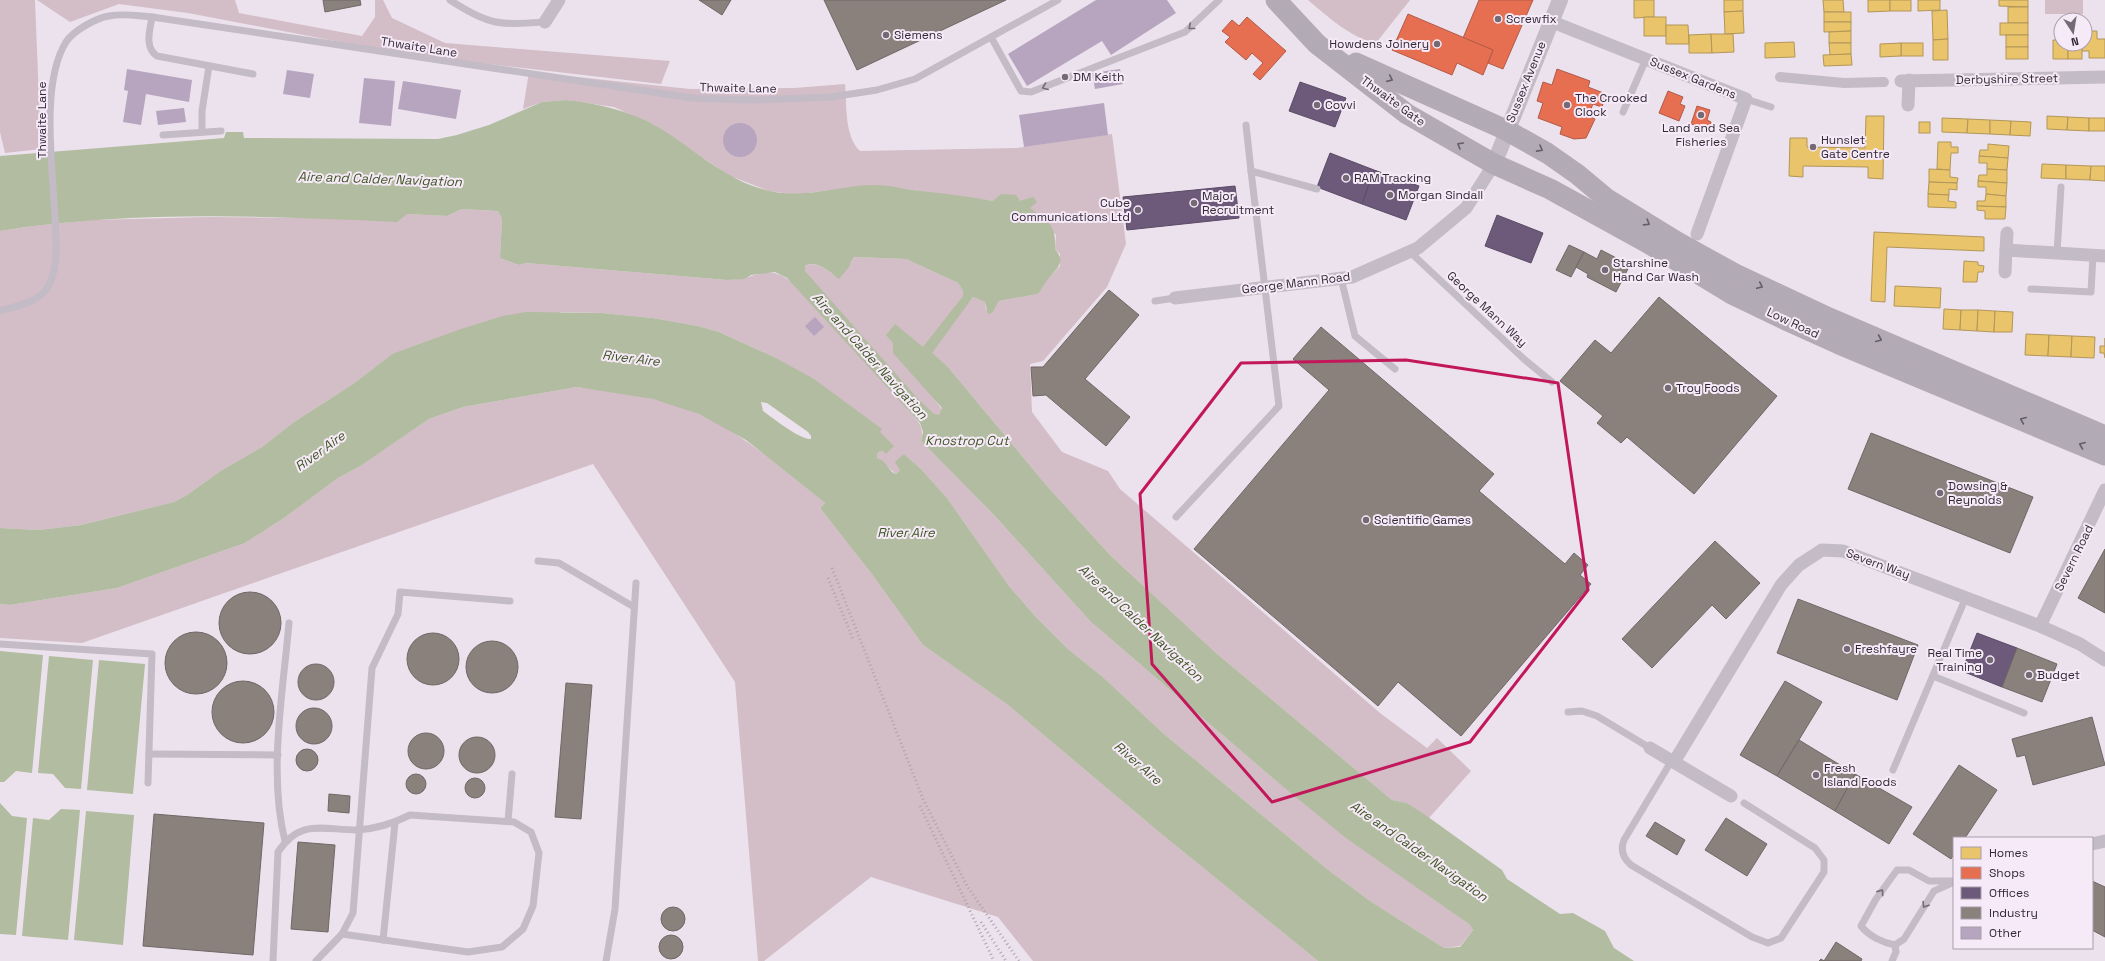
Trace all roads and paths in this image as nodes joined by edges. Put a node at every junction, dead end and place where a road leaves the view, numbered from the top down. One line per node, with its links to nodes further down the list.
1 (450, 0): 9 (lane)
2 (559, 0): 9 (street)
3 (1058, 0): 10 (lane, Thwaite Lane)
4 (1218, 0): 10 (lane, one-way to 10)
5 (1276, 0): 11 (main road, Thwaite Gate)
6 (1560, 0): 8 (street, Sussex Avenue)
7 (152, 18): 10 (lane, Thwaite Lane); 13 (lane); 44 (lane, Thwaite Lane)
8 (1550, 20): 12 (street, Sussex Gardens); 23 (street, Sussex Avenue)
9 (545, 22)
10 (991, 37)
11 (1318, 44): 23 (main road, Thwaite Gate, one-way to 23); 27 (main road, Thwaite Gate, one-way to 11)
12 (1646, 59): 18 (street, Sussex Gardens); 21 (lane)
13 (209, 66): 14 (lane); 24 (lane)
14 (253, 74)
15 (1780, 77): 17 (street)
16 (2105, 77): 19 (street, Derbyshire Street)
17 (1884, 82)
18 (1746, 99): 20 (lane); 33 (street, Sussex Gardens)
19 (1908, 104)
20 (1771, 107)
21 (1623, 112)
22 (1246, 126): 28 (lane)
23 (1506, 130): 27 (street, Sussex Avenue); 31 (main road); 47 (main road, Low Road, one-way to 47)
24 (202, 132): 25 (lane); 26 (lane)
25 (221, 132)
26 (163, 135)
27 (1494, 164): 31 (main road, Low Road); 35 (street, George Mann Road)
28 (1250, 171): 30 (lane); 40 (lane)
29 (2062, 187): 36 (lane)
30 (1317, 189)
31 (1595, 214): 49 (main road, Low Road, one-way to 31)
32 (2007, 233): 34 (street)
33 (1697, 234)
34 (2006, 250): 36 (street); 38 (street)
35 (1409, 251): 39 (street, George Mann Road); 46 (lane, George Mann Way)
36 (2057, 253): 37 (street)
37 (2099, 255): 41 (lane)
38 (2005, 272)
39 (1341, 278): 40 (street, George Mann Road); 45 (lane)
40 (1265, 287): 42 (street, George Mann Road); 51 (lane)
41 (2031, 289)
42 (1175, 298): 43 (lane)
43 (1154, 300)
44 (0, 311)
45 (1395, 369)
46 (1552, 382)
47 (2098, 433): 48 (street)
48 (2105, 446)
49 (2105, 455)
50 (2105, 490): 58 (street, Severn Road)
51 (1176, 517)
52 (538, 561): 56 (lane)
53 (636, 583): 56 (lane)
54 (1966, 597): 58 (street, Severn Way); 61 (lane); 67 (street, Severn Way)
55 (510, 601): 75 (lane)
56 (634, 607): 86 (lane)
57 (289, 623): 66 (lane)
58 (2040, 626): 60 (street, Severn Way)
59 (0, 644): 65 (lane)
60 (2105, 660)
61 (1933, 676): 63 (lane); 68 (lane)
62 (1568, 712): 64 (lane)
63 (2024, 713)
64 (1650, 748): 67 (street)
65 (149, 754): 66 (lane); 70 (lane)
66 (278, 755): 76 (lane)
67 (1673, 761): 71 (street); 72 (lane)
68 (1893, 770)
69 (512, 774): 73 (lane)
70 (148, 783)
71 (1731, 796)
72 (1744, 803)
73 (508, 821): 74 (lane); 82 (lane)
74 (395, 823): 75 (lane); 82 (lane)
75 (358, 830): 76 (lane); 81 (lane)
76 (285, 841): 84 (lane)
77 (2105, 841): 78 (street)
78 (2093, 844)
79 (1953, 881): 83 (lane, one-way to 79)
80 (1953, 882): 83 (lane, one-way to 83)
81 (342, 934): 82 (lane); 85 (lane)
82 (383, 940)
83 (1895, 945): 87 (lane)
84 (273, 961)
85 (316, 961)
86 (606, 961)
87 (1892, 961)

